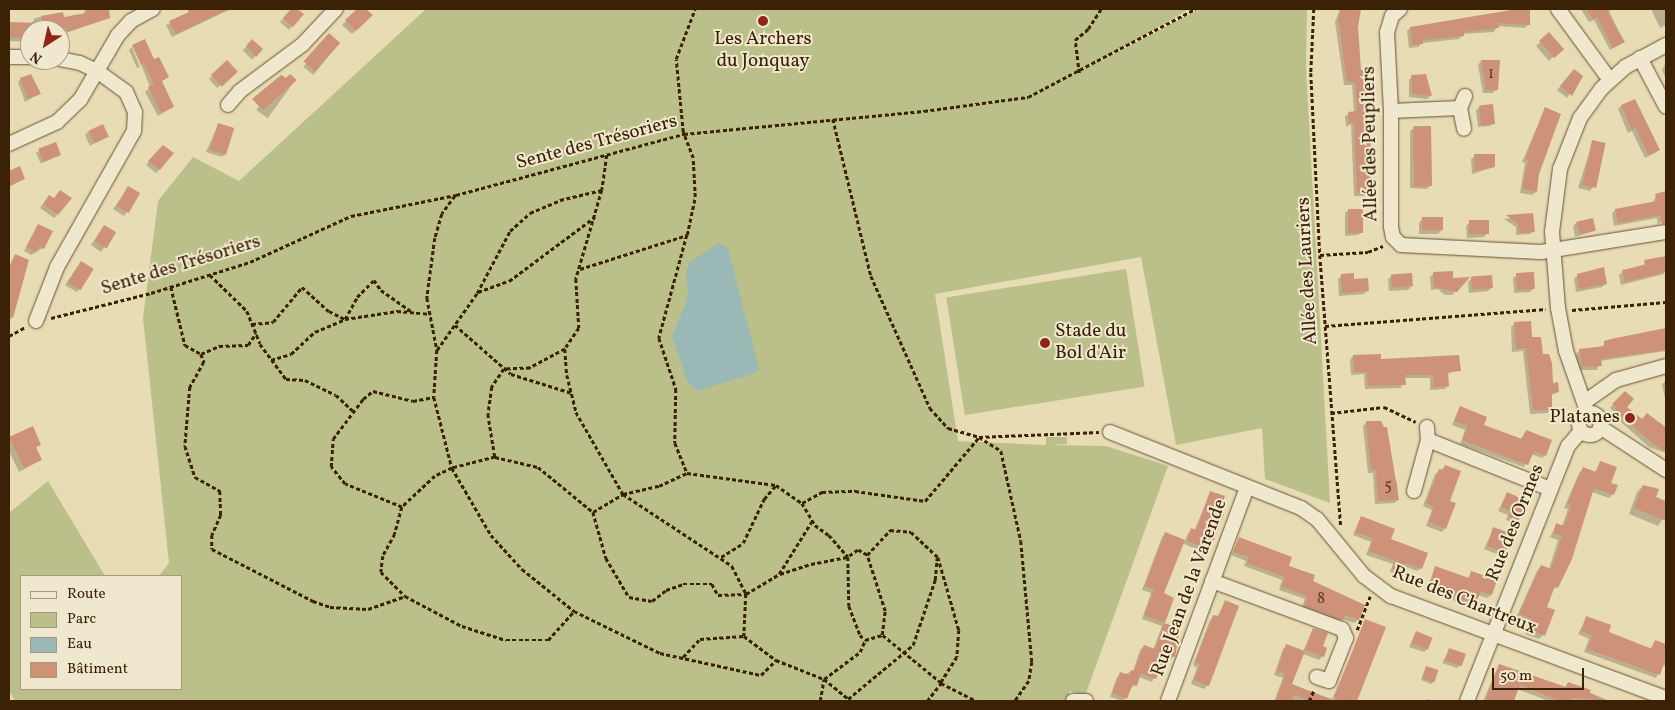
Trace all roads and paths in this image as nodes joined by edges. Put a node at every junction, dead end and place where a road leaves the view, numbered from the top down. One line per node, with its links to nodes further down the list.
1 (153, 9): 12 (street)
2 (336, 9): 15 (street)
3 (694, 9): 20 (path)
4 (1101, 9): 13 (path)
5 (1195, 9): 13 (path, Sente des Trésoriers)
6 (1314, 9): 30 (path, Allée des Lauriers)
7 (1400, 9): 17 (street, Allée des Peupliers)
8 (1558, 9): 14 (street)
9 (1666, 45): 10 (street)
10 (1640, 58): 14 (street); 16 (street)
11 (70, 61): 12 (street)
12 (97, 71): 21 (street); 41 (street)
13 (1079, 73): 18 (path, Sente des Trésoriers)
14 (1610, 80): 29 (street)
15 (228, 105)
16 (1666, 107)
17 (1391, 112): 19 (street); 29 (street, Allée des Peupliers)
18 (833, 118): 20 (path, Sente des Trésoriers); 62 (path)
19 (1464, 129)
20 (684, 134): 22 (path, Sente des Trésoriers); 27 (path)
21 (9, 144)
22 (607, 156): 23 (path); 24 (path, Sente des Trésoriers)
23 (602, 190): 25 (path); 34 (path)
24 (456, 195): 32 (path, Sente des Trésoriers); 39 (path)
25 (595, 216): 31 (path); 34 (path)
26 (1666, 232): 29 (street)
27 (687, 235): 31 (path); 66 (path)
28 (1389, 243): 30 (path)
29 (1555, 250): 55 (street)
30 (1320, 255): 44 (path, Allée des Lauriers)
31 (580, 269): 47 (path)
32 (210, 275): 33 (path, Sente des Trésoriers); 42 (path)
33 (171, 287): 41 (path, Sente des Trésoriers); 49 (path)
34 (477, 293): 43 (path)
35 (1666, 302): 37 (path)
36 (1552, 309): 44 (path)
37 (1565, 310)
38 (412, 312): 39 (path); 40 (path); 40 (path)
39 (430, 314): 48 (path)
40 (344, 319): 42 (path); 50 (path)
41 (36, 322): 46 (path, Sente des Trésoriers)
42 (252, 324): 45 (path)
43 (455, 325): 48 (path); 52 (path)
44 (1325, 326): 57 (path, Allée des Lauriers)
45 (256, 333): 49 (path); 50 (path)
46 (9, 336)
47 (565, 349): 52 (path); 53 (path)
48 (437, 350): 54 (path)
49 (201, 354): 85 (path)
50 (271, 360): 56 (path)
51 (1666, 366): 55 (street)
52 (504, 370): 53 (path); 63 (path)
53 (572, 393): 71 (path)
54 (434, 397): 56 (path); 64 (path)
55 (1587, 407): 58 (street); 59 (street, Rue des Ormes)
56 (353, 412): 73 (path)
57 (1331, 413): 61 (path); 76 (path, Allée des Lauriers)
58 (1600, 427): 59 (street); 65 (street)
59 (1581, 431): 69 (street, Rue des Ormes)
60 (1110, 432): 62 (path); 68 (street, Rue des Chartreux)
61 (1427, 433): 69 (street); 70 (street)
62 (979, 437): 72 (path); 105 (path)
63 (495, 457): 64 (path); 74 (path)
64 (452, 468): 73 (path); 86 (path)
65 (1666, 470)
66 (687, 473): 67 (path); 71 (path)
67 (776, 485): 72 (path); 78 (path)
68 (1247, 488): 82 (street, Rue Jean de la Varende); 87 (street, Rue des Chartreux)
69 (1550, 489): 87 (street, Rue des Ormes)
70 (1414, 491)
71 (623, 494): 74 (path); 78 (path)
72 (802, 503): 75 (path)
73 (402, 507): 85 (path)
74 (593, 512): 84 (path)
75 (812, 520): 79 (path); 81 (path)
76 (1342, 532)
77 (867, 555): 79 (path); 80 (path); 90 (path)
78 (720, 557): 84 (path)
79 (848, 557): 81 (path); 91 (path)
80 (938, 557): 92 (path); 97 (path)
81 (779, 574): 84 (path)
82 (1212, 581): 95 (street); 108 (street, Rue Jean de la Varende)
83 (1372, 592): 88 (path)
84 (746, 594): 89 (path)
85 (405, 596): 86 (path)
86 (574, 611): 93 (path)
87 (1492, 633): 99 (street, Rue des Chartreux); 110 (street, Rue des Ormes)
88 (1355, 634)
89 (744, 636): 93 (path); 94 (path)
90 (882, 636): 91 (path); 92 (path)
91 (865, 640): 96 (path)
92 (904, 653): 97 (path); 101 (path)
93 (683, 657): 94 (path)
94 (776, 660): 96 (path)
95 (1317, 676)
96 (824, 679): 101 (path); 102 (path)
97 (941, 683): 103 (path); 104 (path)
98 (1314, 690): 109 (path)
99 (1637, 695): 100 (street, Rue des Chartreux)
100 (1666, 698)
101 (849, 700)
102 (820, 701)
103 (927, 701)
104 (976, 701)
105 (1015, 701)
106 (1073, 701): 107 (street)
107 (1086, 701)
108 (1168, 701)
109 (1309, 701)
110 (1467, 701)

